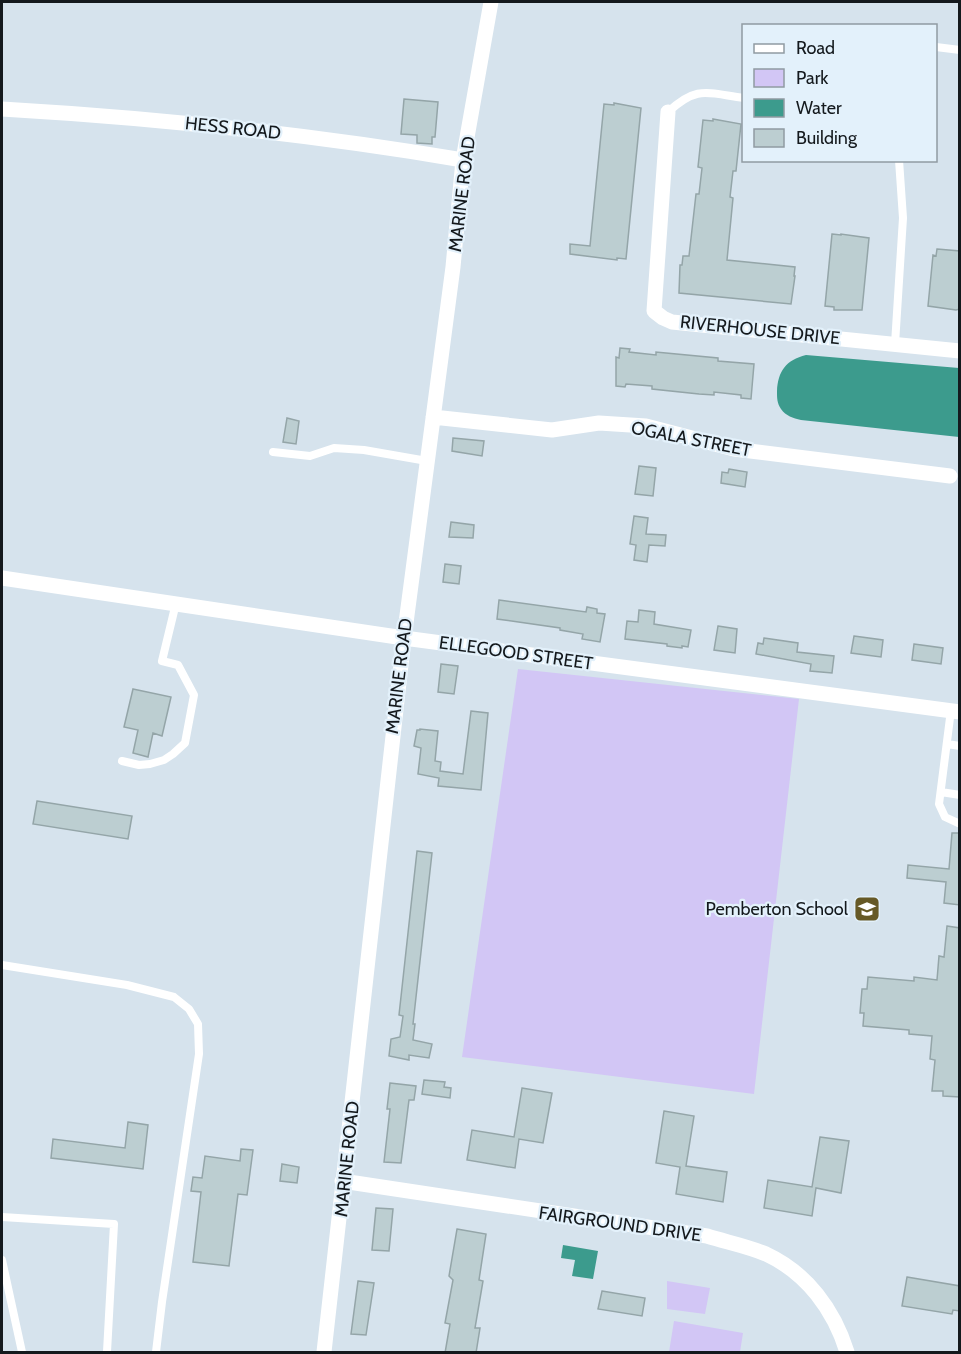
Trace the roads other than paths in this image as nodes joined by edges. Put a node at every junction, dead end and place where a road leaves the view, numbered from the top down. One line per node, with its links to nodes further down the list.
1 (491, 2): 7 (street, MARINE ROAD)
2 (937, 47): 3 (lane)
3 (960, 50)
4 (742, 98): 6 (lane)
5 (2, 109): 7 (street, HESS ROAD)
6 (668, 112): 9 (street, RIVERHOUSE DRIVE)
7 (464, 160): 11 (street, MARINE ROAD)
8 (898, 162): 9 (lane)
9 (896, 344): 10 (street, RIVERHOUSE DRIVE)
10 (960, 351)
11 (433, 417): 13 (street, MARINE ROAD); 14 (street, OGALA STREET)
12 (273, 452): 13 (lane)
13 (428, 460): 17 (street, MARINE ROAD)
14 (950, 476)
15 (2, 578): 16 (street, ELLEGOOD STREET)
16 (176, 603): 17 (street, ELLEGOOD STREET); 21 (lane)
17 (404, 638): 18 (street, ELLEGOOD STREET); 26 (street, MARINE ROAD)
18 (955, 711): 19 (lane)
19 (947, 744): 20 (lane); 22 (lane)
20 (960, 746)
21 (122, 760)
22 (941, 792): 23 (lane); 24 (lane)
23 (960, 795)
24 (960, 824)
25 (2, 965): 31 (lane)
26 (342, 1181): 32 (street, MARINE ROAD); 33 (street, FAIRGROUND DRIVE)
27 (2, 1217): 29 (lane)
28 (2, 1260): 30 (lane)
29 (104, 1352)
30 (22, 1353)
31 (156, 1353)
32 (324, 1353)
33 (847, 1353)

